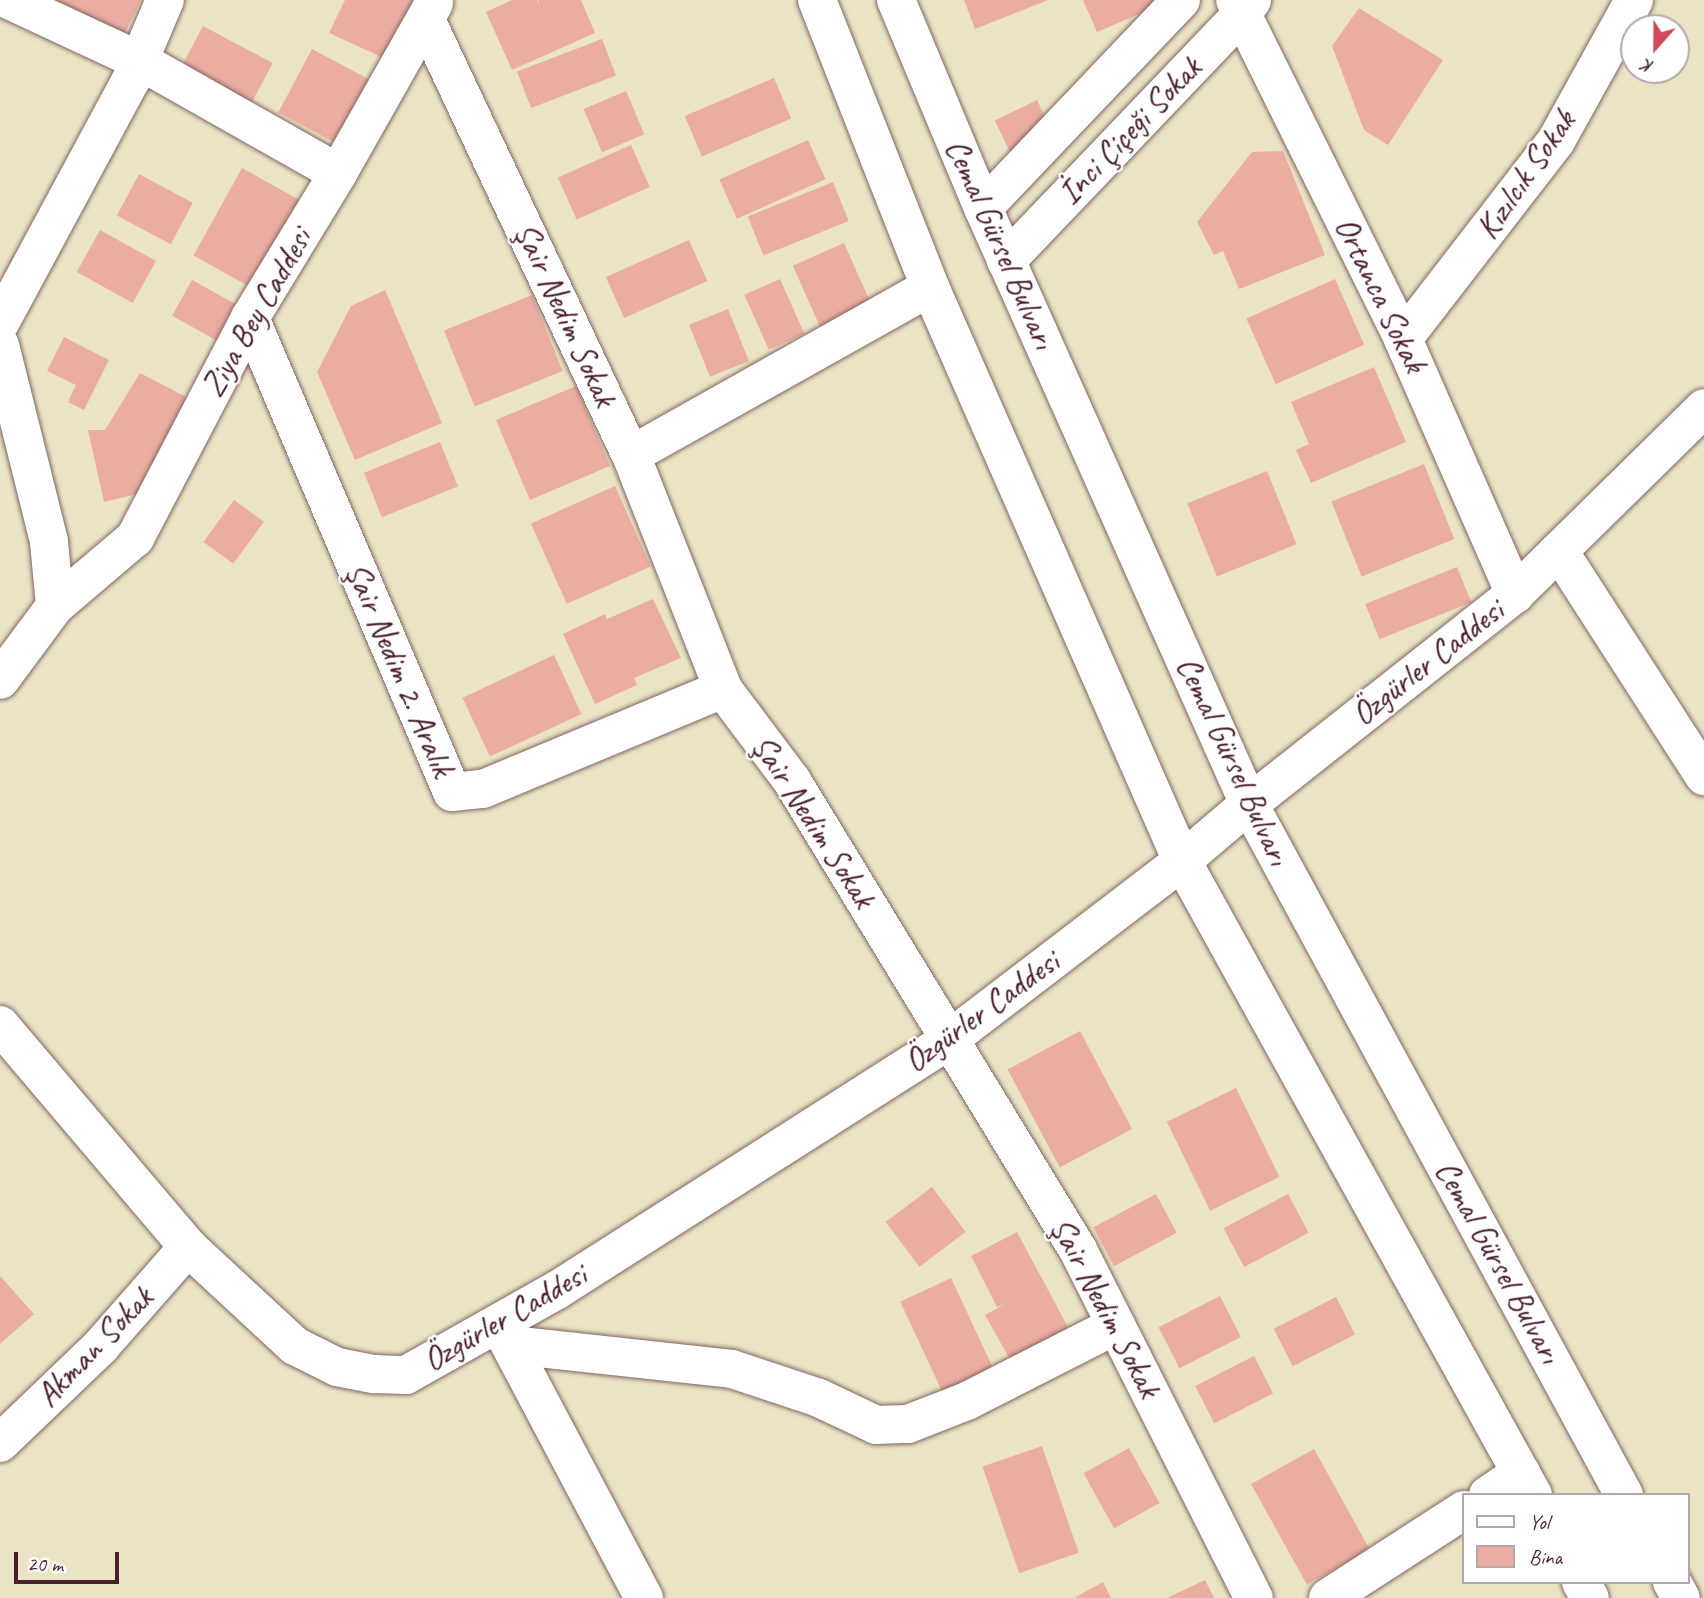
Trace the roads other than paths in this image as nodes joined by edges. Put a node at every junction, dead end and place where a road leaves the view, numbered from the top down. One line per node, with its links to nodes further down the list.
1 (9, 0): 9 (street)
2 (165, 0): 9 (street)
3 (817, 0): 13 (street)
4 (897, 0): 11 (street, Cemal Gürsel Bulvarı)
5 (1181, 0): 11 (street, İnci Çiçeği Sokak)
6 (1634, 0): 16 (street, Kızılcık Sokak)
7 (1243, 5): 12 (street, İnci Çiçeği Sokak); 16 (street, Ortanca Sokak)
8 (431, 10): 10 (street, Ziya Bey Caddesi); 19 (street, Şair Nedim Sokak)
9 (140, 61): 10 (street); 15 (street)
10 (338, 173): 14 (street, Ziya Bey Caddesi)
11 (983, 208): 12 (street, Cemal Gürsel Bulvarı)
12 (1006, 261): 26 (street, Cemal Gürsel Bulvarı)
13 (930, 287): 19 (street); 27 (street)
14 (250, 318): 22 (street, Ziya Bey Caddesi); 24 (street, Şair Nedim 2. Aralık)
15 (0, 323)
16 (1403, 339): 21 (street, Ortanca Sokak)
17 (0, 345): 22 (street)
18 (1704, 408): 20 (street, Özgürler Caddesi)
19 (631, 455): 24 (street, Şair Nedim Sokak)
20 (1559, 551): 21 (street, Özgürler Caddesi); 25 (street)
21 (1515, 594): 26 (street, Özgürler Caddesi)
22 (55, 606): 23 (street, Ziya Bey Caddesi)
23 (0, 680)
24 (723, 690): 29 (street, Şair Nedim Sokak)
25 (1704, 776)
26 (1249, 804): 27 (street, Özgürler Caddesi); 36 (street, Cemal Gürsel Bulvarı)
27 (1182, 861): 29 (street, Özgürler Caddesi); 34 (street)
28 (0, 1026): 30 (street, Özgürler Caddesi)
29 (951, 1038): 31 (street, Şair Nedim Sokak); 32 (street, Özgürler Caddesi)
30 (188, 1247): 32 (street, Özgürler Caddesi); 33 (street, Akman Sokak)
31 (1116, 1325): 32 (street); 39 (street, Şair Nedim Sokak)
32 (505, 1334): 38 (street)
33 (0, 1443)
34 (1527, 1484): 35 (street)
35 (1495, 1493)
36 (1623, 1493)
37 (1462, 1511): 40 (street)
38 (644, 1598)
39 (1254, 1598)
40 (1328, 1598)

